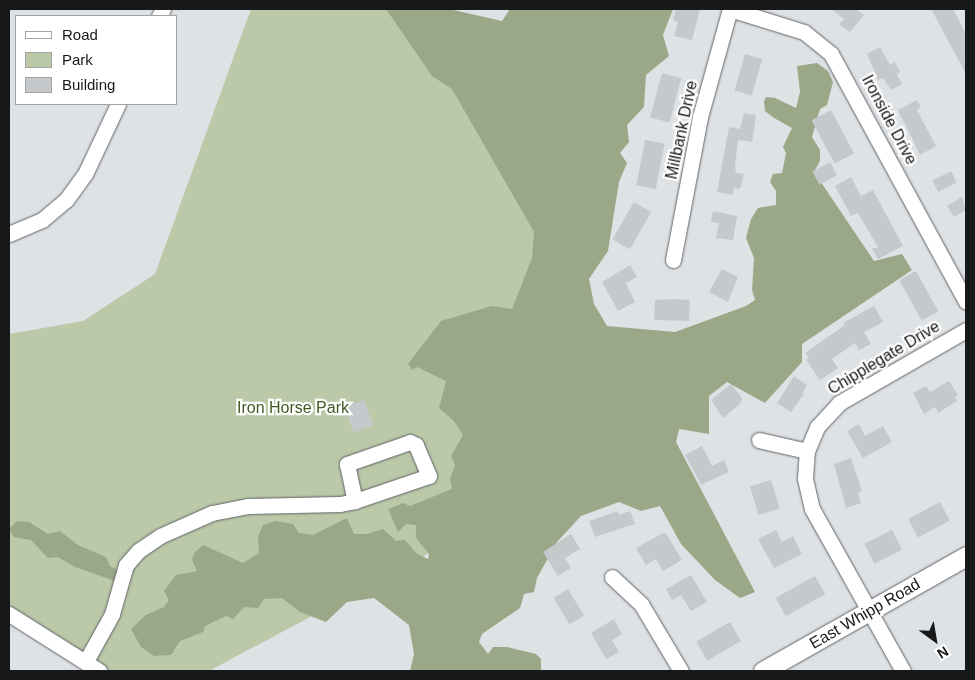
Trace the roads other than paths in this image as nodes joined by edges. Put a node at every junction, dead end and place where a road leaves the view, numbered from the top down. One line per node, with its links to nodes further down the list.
1 (730, 9): 4 (street, Millbank Drive); 5 (street, Ironside Drive)
2 (118, 105): 3 (street)
3 (9, 234)
4 (673, 260)
5 (966, 302)
6 (966, 330): 8 (street, Chipplegate Drive)
7 (758, 440): 8 (street)
8 (808, 451): 12 (street, Chipplegate Drive)
9 (355, 501): 9 (street); 14 (street)
10 (966, 556): 12 (main road, East Whipp Road)
11 (612, 577): 16 (street)
12 (870, 610): 17 (main road, East Whipp Road); 18 (street, Chipplegate Drive)
13 (10, 617): 14 (street)
14 (86, 661): 15 (street)
15 (99, 671)
16 (681, 671)
17 (763, 671)
18 (903, 671)

